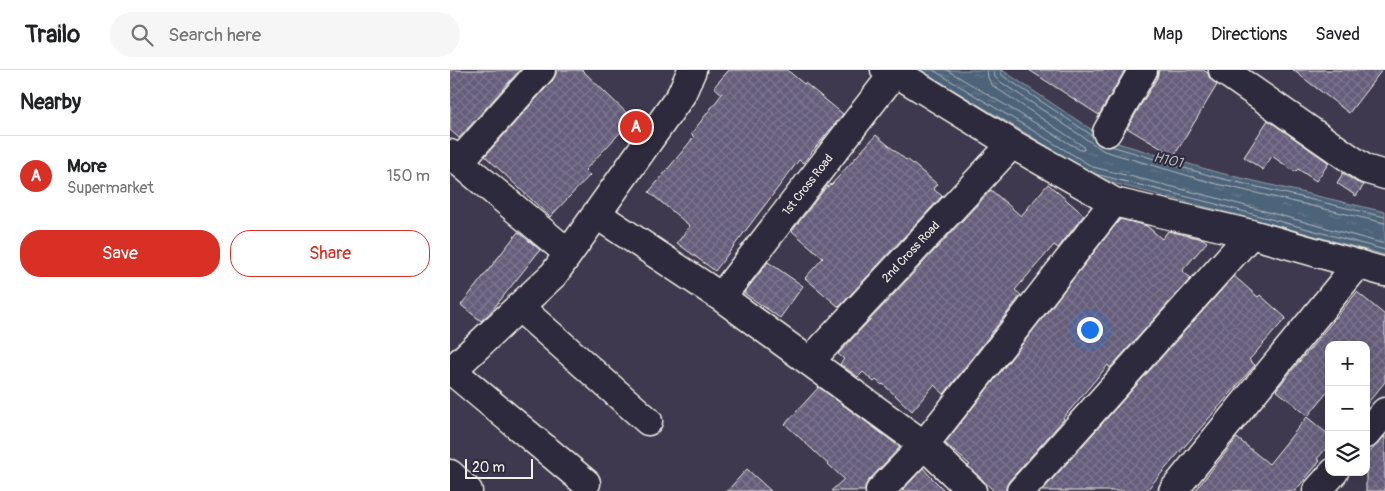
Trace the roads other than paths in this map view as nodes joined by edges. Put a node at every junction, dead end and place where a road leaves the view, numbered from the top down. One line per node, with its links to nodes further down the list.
1 (541, 70): 8 (street)
2 (692, 70): 11 (street)
3 (1143, 70): 6 (street)
4 (1223, 70): 9 (street)
5 (890, 71): 7 (street); 16 (street, 1st Cross Road)
6 (1107, 132)
7 (1012, 144): 10 (street); 18 (street, 2nd Cross Road)
8 (455, 158): 13 (street)
9 (1385, 175)
10 (1114, 202): 12 (street); 23 (street)
11 (596, 214): 13 (street); 16 (street)
12 (1251, 234): 14 (street); 30 (street)
13 (568, 253): 17 (street)
14 (1358, 264): 15 (street); 31 (street)
15 (1385, 272)
16 (721, 298): 18 (street)
17 (519, 307): 19 (street); 21 (street)
18 (810, 362): 23 (street)
19 (451, 371): 26 (street)
20 (1385, 412): 22 (street)
21 (648, 421)
22 (1369, 431)
23 (924, 445): 28 (street); 29 (street)
24 (450, 474): 27 (street)
25 (1330, 476): 32 (street)
26 (586, 483)
27 (468, 491)
28 (880, 491)
29 (972, 491)
30 (1021, 491)
31 (1173, 491)
32 (1317, 491)

